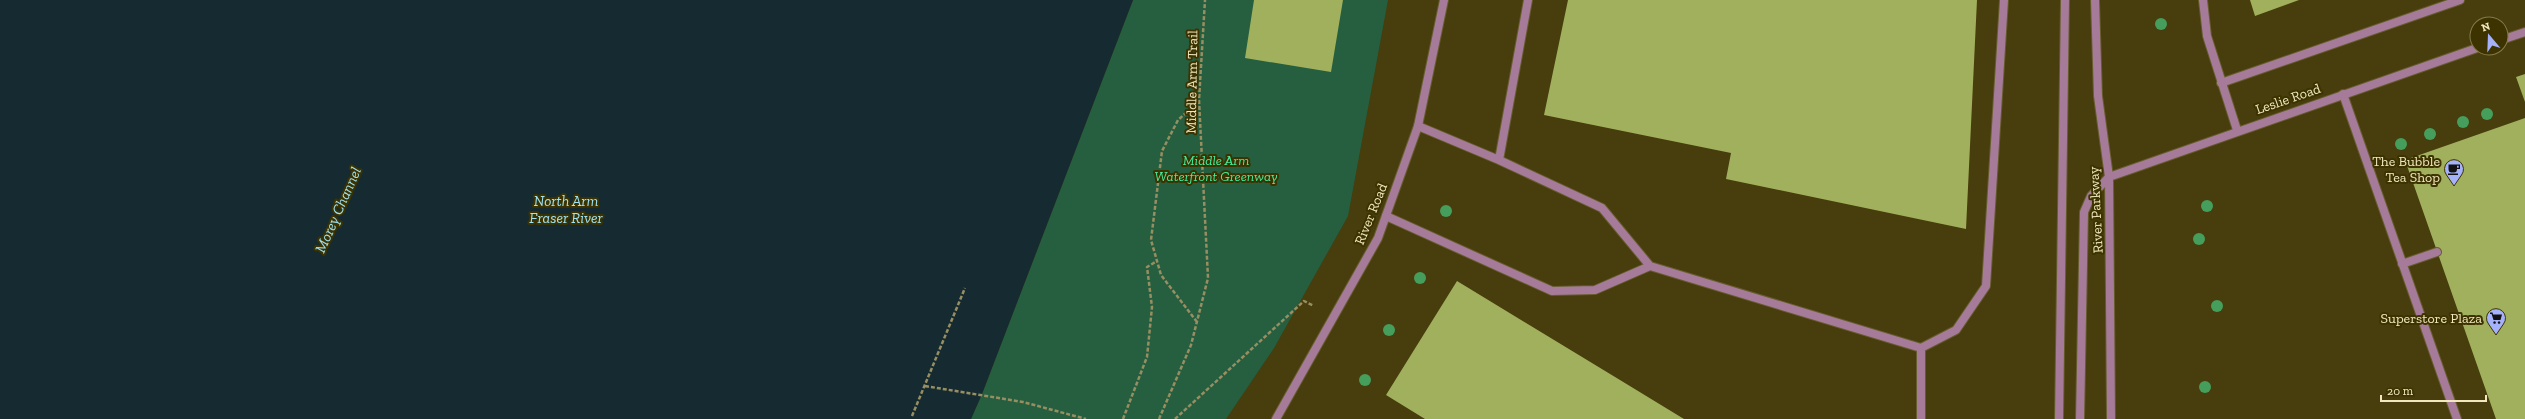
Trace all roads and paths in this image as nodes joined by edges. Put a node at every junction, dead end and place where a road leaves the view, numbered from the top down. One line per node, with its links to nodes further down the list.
1 (1205, 0): 14 (path, Middle Arm Trail)
2 (1444, 0): 15 (street, River Road)
3 (1528, 0): 17 (street)
4 (2004, 0): 27 (street)
5 (2065, 0): 36 (street)
6 (2095, 0): 18 (street, River Parkway)
7 (2203, 0): 12 (street)
8 (2460, 0): 12 (street)
9 (2525, 32): 10 (street)
10 (2509, 37)
11 (2469, 51): 13 (street, Leslie Road)
12 (2221, 83): 16 (street)
13 (2343, 94): 16 (street, Leslie Road); 22 (street)
14 (1199, 100): 21 (path); 26 (path, Middle Arm Trail)
15 (1418, 126): 17 (street); 19 (street, River Road)
16 (2237, 130): 18 (street, Leslie Road)
17 (1499, 160): 23 (street)
18 (2109, 177): 37 (street); 38 (street, River Parkway)
19 (1386, 216): 23 (street); 25 (street, River Road)
20 (2437, 252): 22 (street)
21 (1157, 261): 26 (path); 32 (path)
22 (2402, 264): 39 (street)
23 (1650, 266): 27 (street)
24 (965, 288): 28 (path)
25 (1334, 316): 30 (street, River Road); 34 (path)
26 (1197, 322): 33 (path, Middle Arm Trail)
27 (1921, 348): 35 (street)
28 (924, 386): 29 (path); 31 (path)
29 (912, 416)
30 (1278, 418)
31 (1086, 419)
32 (1123, 419)
33 (1159, 419)
34 (1175, 419)
35 (1921, 419)
36 (2059, 419)
37 (2080, 419)
38 (2111, 419)
39 (2457, 419)

